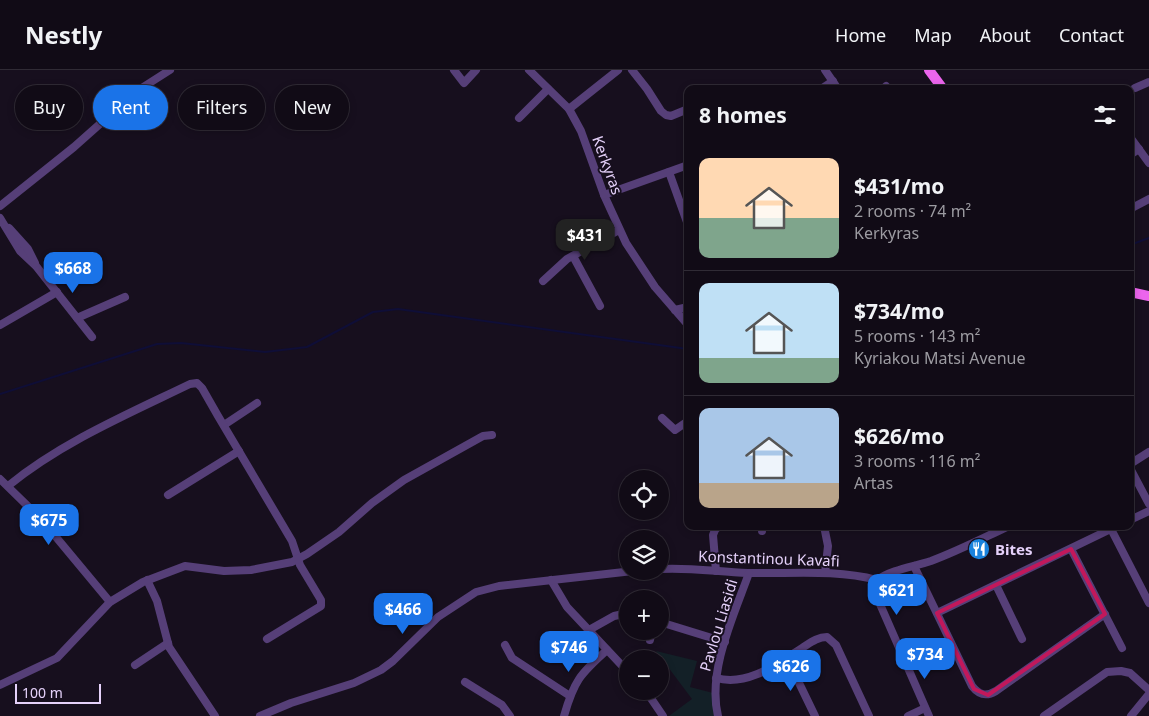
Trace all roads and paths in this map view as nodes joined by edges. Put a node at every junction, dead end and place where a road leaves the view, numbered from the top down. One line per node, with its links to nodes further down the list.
1 (170, 70): 27 (street)
2 (454, 70): 3 (street)
3 (476, 70)
4 (529, 70): 15 (street, Kerkyras)
5 (618, 70): 16 (street)
6 (632, 70): 17 (street)
7 (825, 70): 9 (street)
8 (929, 70): 13 (main road)
9 (832, 81): 11 (street); 12 (street)
10 (1149, 82): 14 (street)
11 (826, 85)
12 (835, 85)
13 (940, 85)
14 (1135, 88)
15 (548, 89): 16 (street, Kerkyras); 18 (street)
16 (569, 109): 25 (street, Kerkyras)
17 (684, 111)
18 (519, 118)
19 (1134, 143): 20 (street)
20 (1139, 149): 21 (street); 22 (street)
21 (1134, 152)
22 (1149, 163)
23 (684, 166): 24 (street)
24 (669, 172): 25 (street); 29 (street)
25 (604, 195): 31 (street, Kerkyras)
26 (1149, 199): 28 (street)
27 (0, 206)
28 (1134, 207)
29 (684, 213)
30 (0, 218): 34 (street)
31 (619, 230): 32 (street); 40 (street, Kerkyras)
32 (573, 256): 33 (street); 38 (street)
33 (543, 281)
34 (57, 292): 41 (street); 43 (street)
35 (1134, 293): 36 (main road)
36 (1149, 296)
37 (125, 297): 41 (street)
38 (600, 306)
39 (684, 308): 40 (street)
40 (675, 310): 42 (street, Kerkyras)
41 (77, 318): 44 (street)
42 (684, 320)
43 (0, 325)
44 (92, 337)
45 (257, 403): 48 (street)
46 (662, 418): 47 (street)
47 (684, 424)
48 (224, 425): 50 (street); 55 (street)
49 (492, 435): 66 (street)
50 (239, 451): 56 (street); 66 (street)
51 (1149, 452): 52 (street)
52 (1134, 461)
53 (1134, 476): 57 (street)
54 (0, 479): 55 (street)
55 (8, 486): 77 (street)
56 (168, 495)
57 (1149, 504)
58 (1149, 511): 59 (street)
59 (1134, 518)
60 (715, 530): 69 (street)
61 (825, 530): 72 (street)
62 (1000, 530): 67 (street)
63 (1110, 530): 65 (street)
64 (1115, 530): 78 (street)
65 (1071, 549): 76 (street); 80 (street)
66 (298, 559): 73 (street); 84 (street)
67 (914, 566): 75 (street); 79 (street)
68 (669, 569): 69 (street, Konstantinou Kavafi)
69 (716, 571): 71 (street, Konstantinou Kavafi)
70 (619, 573): 74 (street)
71 (749, 573): 72 (street, Konstantinou Kavafi); 86 (street, Pavlou Liasidi)
72 (825, 573): 75 (street, Konstantinou Kavafi)
73 (147, 580): 77 (street); 87 (street)
74 (551, 580): 83 (street); 103 (street)
75 (877, 580): 101 (street)
76 (996, 585): 79 (street); 85 (street)
77 (110, 602): 96 (street)
78 (1149, 603)
79 (938, 613): 80 (street)
80 (1105, 614): 89 (street)
81 (619, 615): 83 (street)
82 (669, 625): 86 (street)
83 (589, 630): 90 (street)
84 (267, 639)
85 (1022, 639)
86 (725, 642): 94 (street, Pavlou Liasidi)
87 (168, 643): 93 (street); 102 (street)
88 (504, 645): 99 (street)
89 (1122, 648)
90 (607, 650): 92 (street); 99 (street)
91 (787, 658): 94 (street); 108 (street); 109 (street)
92 (619, 663)
93 (135, 665)
94 (716, 678): 107 (street, Pavlou Liasidi)
95 (465, 682): 104 (street)
96 (0, 685)
97 (1149, 690): 111 (street)
98 (1149, 694): 112 (street)
99 (570, 696): 105 (street)
100 (652, 700): 106 (street)
101 (927, 712): 110 (street)
102 (215, 716)
103 (260, 716)
104 (510, 716)
105 (564, 716)
106 (663, 716)
107 (718, 716)
108 (815, 716)
109 (869, 716)
110 (908, 716)
111 (1044, 716)
112 (1131, 716)

